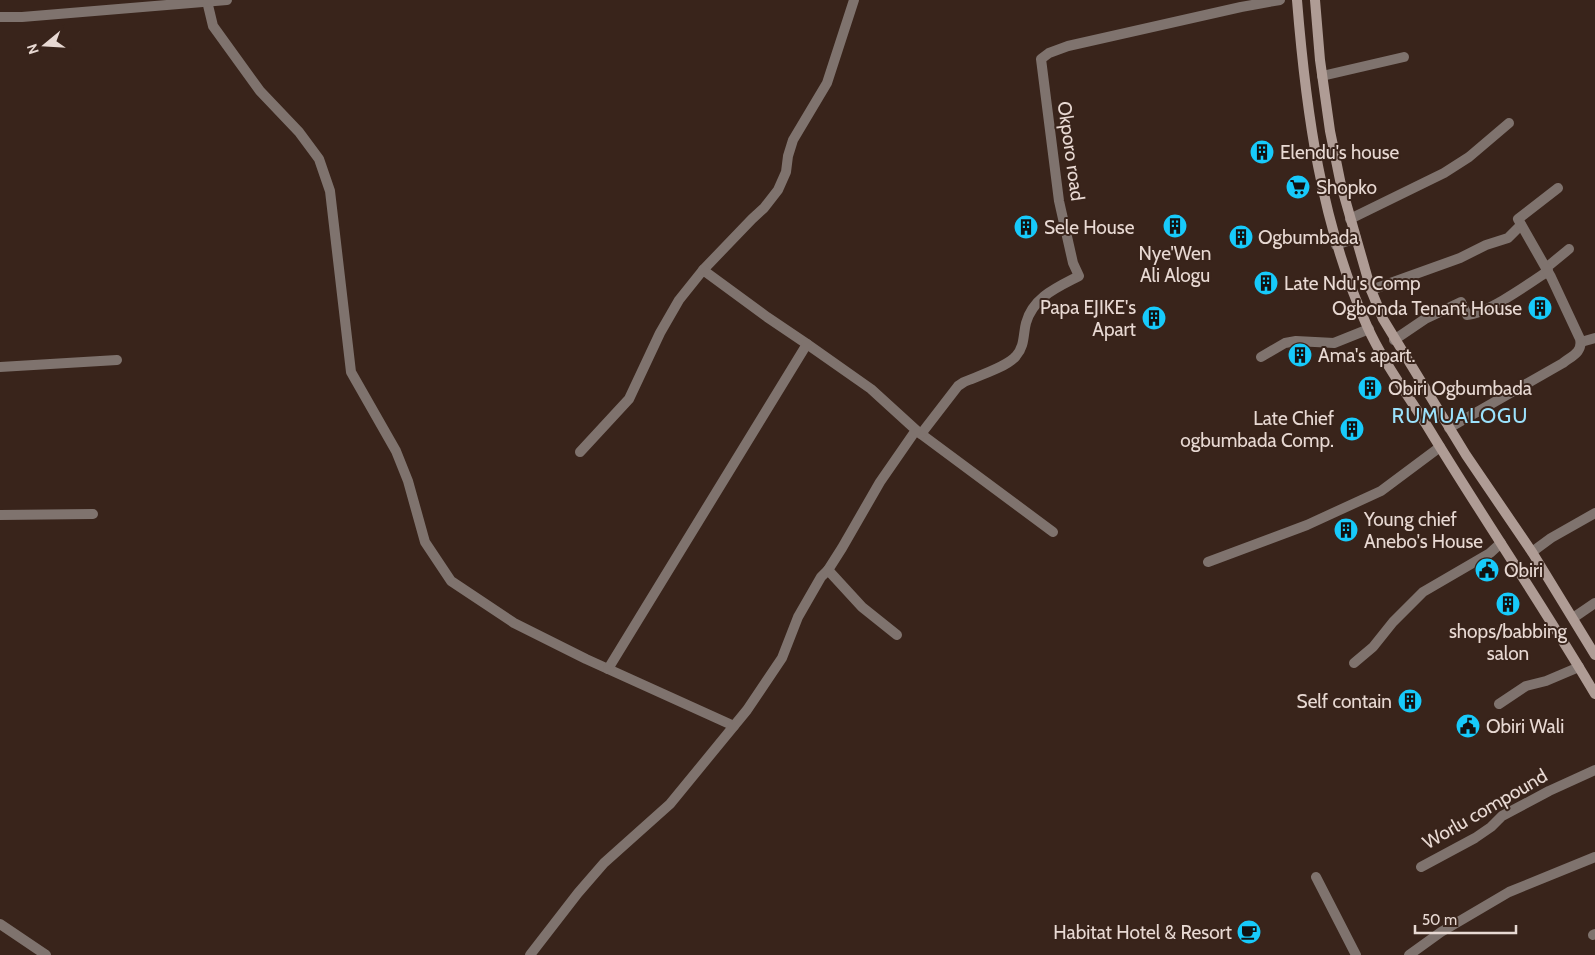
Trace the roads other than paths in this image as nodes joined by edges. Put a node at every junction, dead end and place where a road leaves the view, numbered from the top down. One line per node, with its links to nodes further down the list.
1 (221, 0): 2 (street); 7 (street)
2 (227, 0)
3 (854, 0): 18 (street)
4 (1280, 0): 30 (street, Okporo road)
5 (1297, 0): 16 (main road)
6 (1315, 0): 10 (main road)
7 (207, 2): 8 (street); 47 (street)
8 (0, 17)
9 (1404, 57): 10 (street)
10 (1322, 76): 13 (main road)
11 (1509, 123): 13 (street)
12 (1558, 188): 14 (street)
13 (1350, 219): 15 (main road)
14 (1521, 225): 19 (street); 20 (street)
15 (1356, 238): 16 (street); 20 (main road)
16 (1336, 245): 21 (main road)
17 (1570, 249): 19 (street)
18 (703, 270): 25 (street); 32 (street)
19 (1547, 270): 23 (street); 24 (street)
20 (1371, 290): 23 (main road)
21 (1368, 329): 26 (street); 31 (main road)
22 (1595, 338): 24 (street)
23 (1394, 340): 29 (main road)
24 (1581, 342): 29 (street)
25 (807, 344): 30 (street); 47 (street)
26 (1261, 358)
27 (117, 360): 28 (street)
28 (0, 367)
29 (1449, 428): 38 (main road)
30 (919, 432): 36 (street); 40 (street)
31 (1440, 447): 37 (main road); 39 (street)
32 (580, 452)
33 (1595, 512): 38 (street)
34 (93, 514): 35 (street)
35 (0, 515)
36 (1052, 532)
37 (1501, 543): 45 (street); 46 (main road)
38 (1532, 552): 42 (main road)
39 (1208, 562)
40 (828, 570): 43 (street); 50 (street)
41 (1595, 604): 42 (street)
42 (1573, 618): 44 (main road)
43 (897, 635)
44 (1595, 655)
45 (1354, 663)
46 (1579, 667): 48 (main road); 49 (street)
47 (608, 669): 50 (street)
48 (1595, 694)
49 (1499, 704)
50 (734, 726): 57 (street)
51 (1595, 770): 53 (street, Worlu compound)
52 (1595, 857): 59 (street)
53 (1421, 867)
54 (1316, 877): 58 (street)
55 (0, 924): 56 (street)
56 (46, 955)
57 (530, 955)
58 (1356, 955)
59 (1409, 955)

